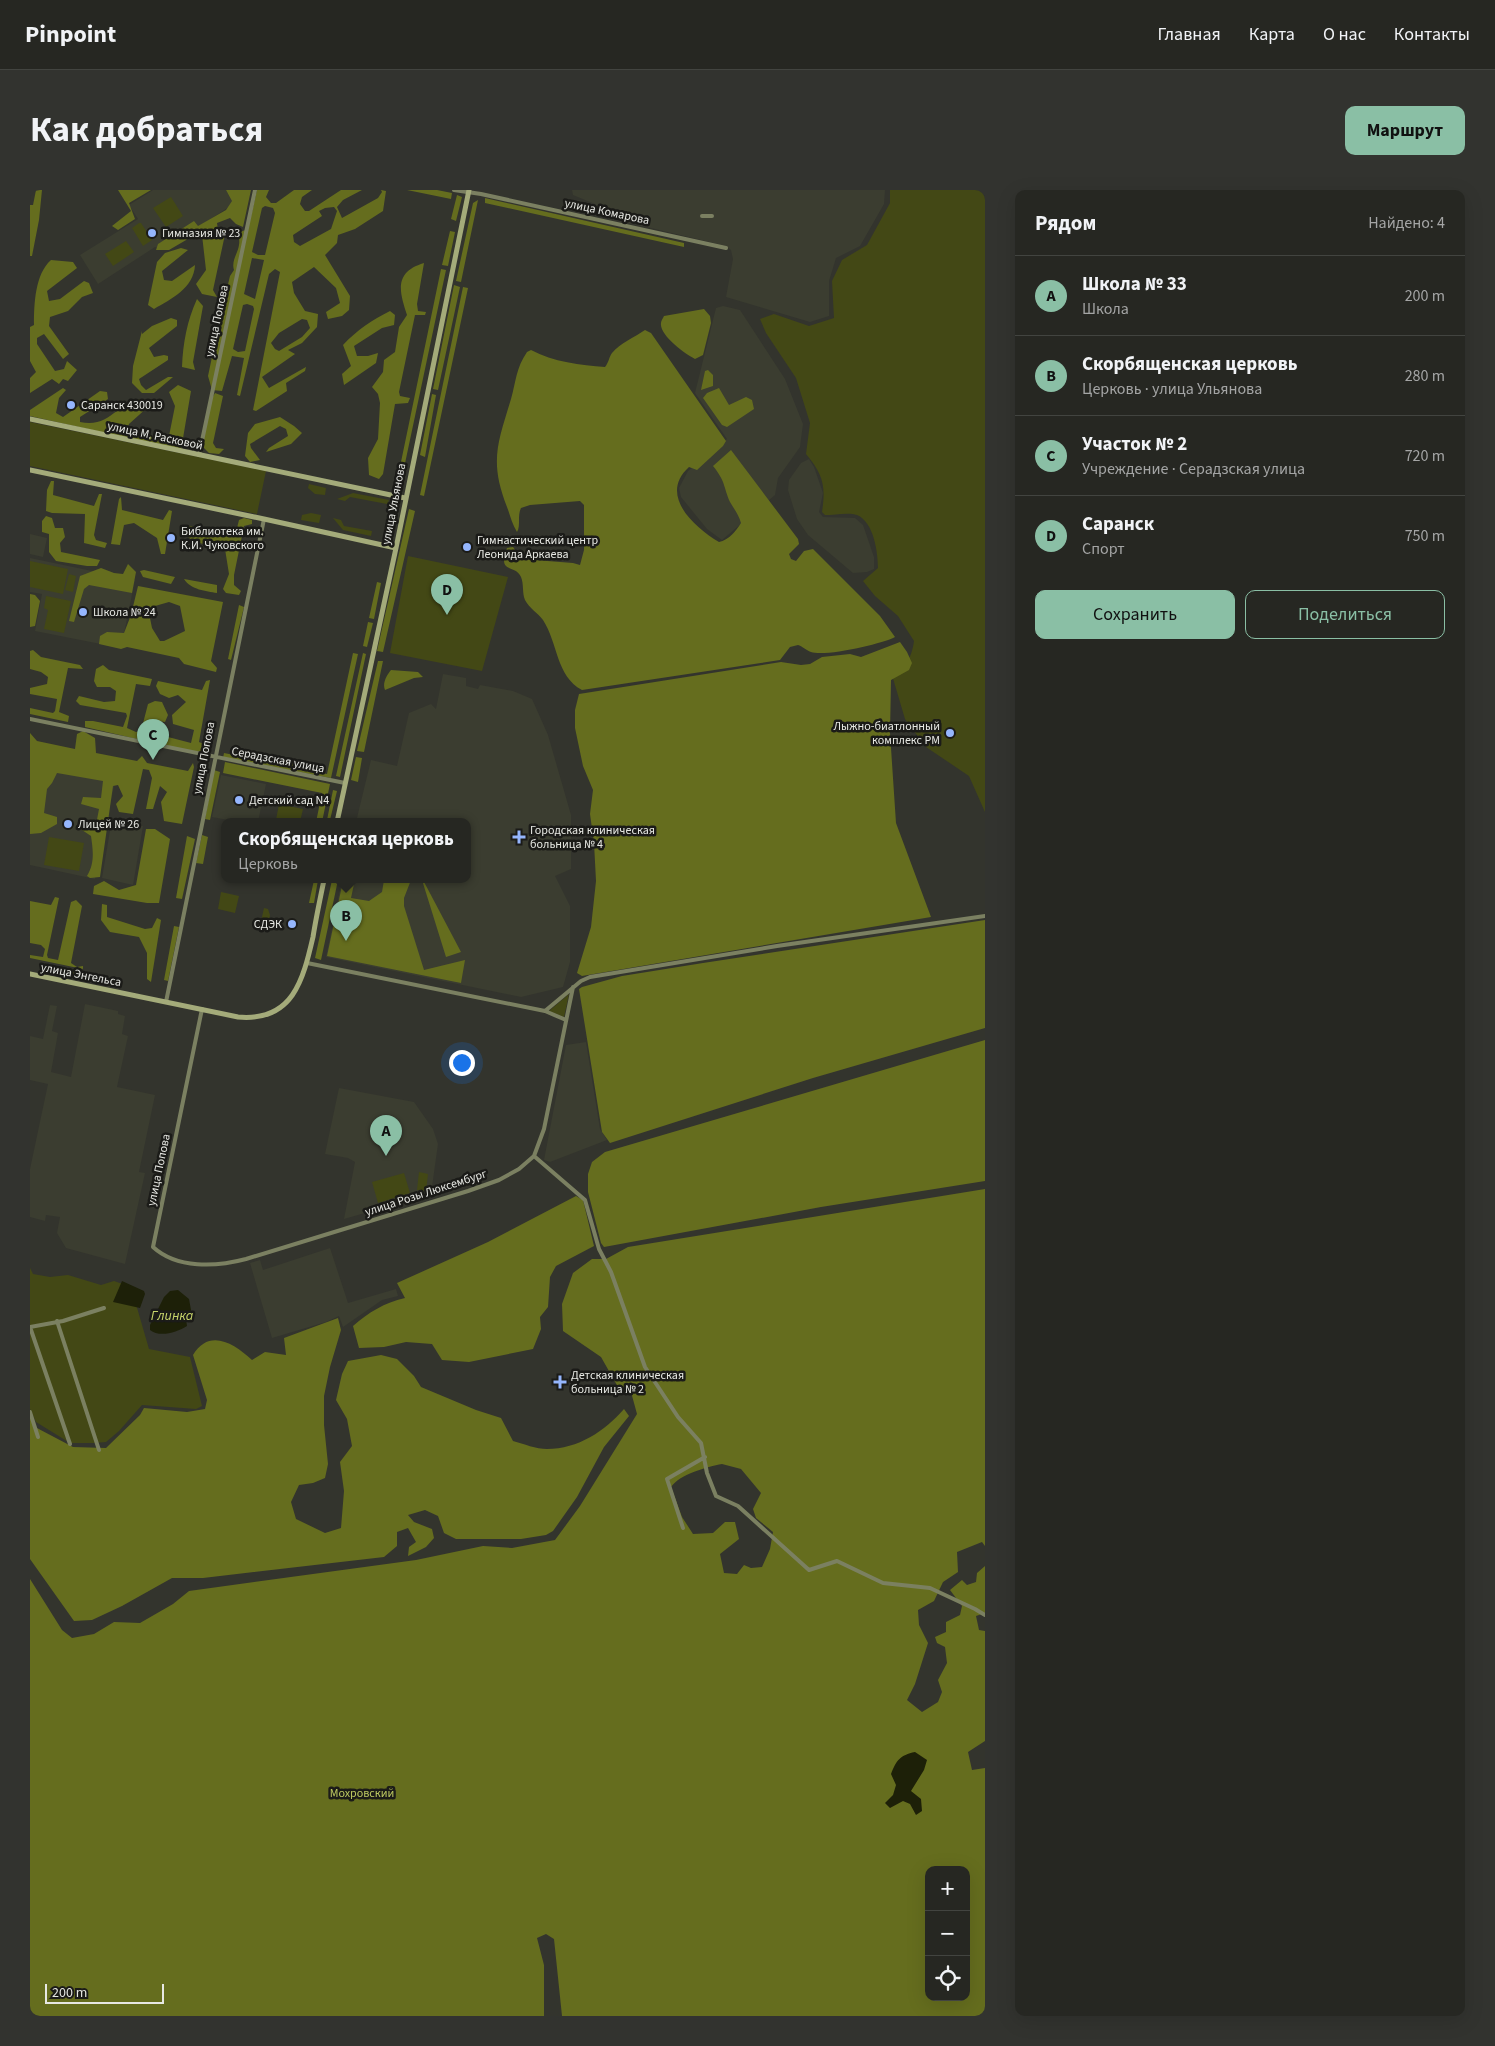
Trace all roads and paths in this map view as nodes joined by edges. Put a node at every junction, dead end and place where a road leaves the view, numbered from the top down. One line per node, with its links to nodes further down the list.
1 (255, 190): 8 (street, улица Попова)
2 (454, 190): 3 (street, улица Комарова)
3 (469, 191): 6 (street, улица Комарова); 10 (main road, улица Ульянова)
4 (702, 216): 5 (street)
5 (712, 216)
6 (726, 248)
7 (30, 419): 8 (main road, улица М. Расковой)
8 (199, 456): 10 (main road, улица М. Расковой)
9 (30, 470): 11 (main road)
10 (405, 498): 12 (main road, улица Ульянова)
11 (264, 519): 12 (main road); 14 (street, улица Попова)
12 (396, 548): 15 (main road, улица Ульянова)
13 (30, 719): 14 (street, Серадзская улица)
14 (214, 757): 15 (street, Серадзская улица); 22 (street, улица Попова)
15 (345, 783): 16 (main road, улица Ульянова)
16 (337, 818)
17 (323, 883): 19 (main road)
18 (985, 916): 21 (street)
19 (307, 963): 23 (main road); 24 (street)
20 (30, 974): 22 (main road, улица Энгельса)
21 (573, 987): 24 (street); 25 (street)
22 (166, 1002): 23 (main road)
23 (202, 1009): 27 (street, улица Попова)
24 (545, 1011): 25 (street)
25 (566, 1020): 26 (street)
26 (534, 1156): 27 (street, улица Розы Люксембург); 35 (street)
27 (153, 1247)
28 (104, 1308): 29 (street)
29 (57, 1321): 30 (street); 34 (street)
30 (30, 1327): 33 (street)
31 (30, 1412): 32 (street)
32 (38, 1438)
33 (70, 1444)
34 (99, 1450)
35 (705, 1457): 36 (street); 37 (street)
36 (683, 1528)
37 (985, 1615)

